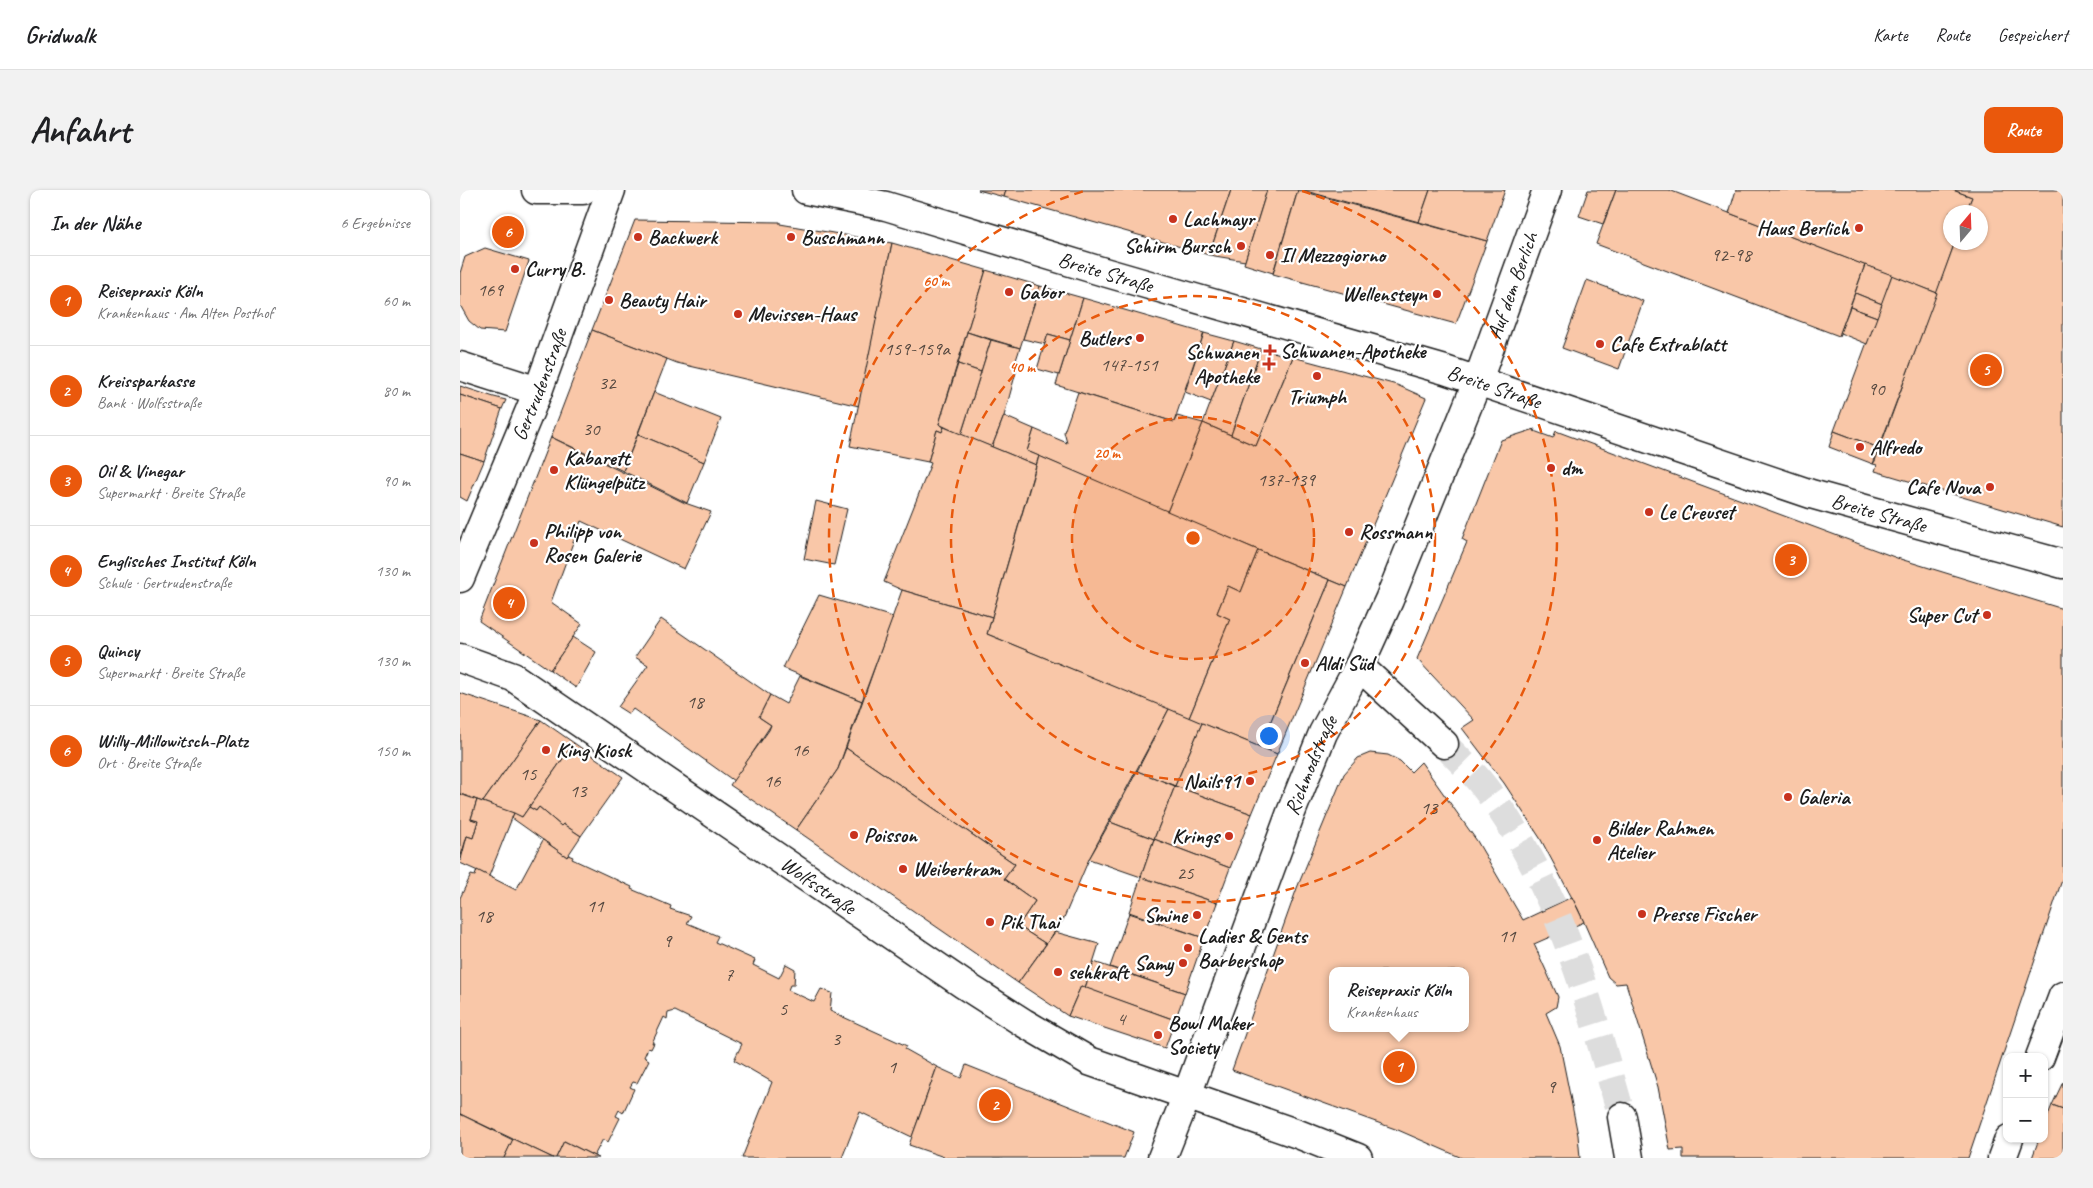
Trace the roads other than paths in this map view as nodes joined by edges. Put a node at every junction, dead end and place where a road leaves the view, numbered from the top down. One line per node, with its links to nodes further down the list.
1 (536, 190): 2 (street)
2 (583, 190)
3 (611, 190): 8 (street, Gertrudenstraße)
4 (806, 190): 7 (street, Breite Straße)
5 (1547, 190): 7 (street, Auf dem Berlich)
6 (460, 366): 8 (street)
7 (1478, 380): 9 (street, Breite Straße); 12 (street, Richmodstraße)
8 (538, 391): 10 (street, Gertrudenstraße)
9 (2063, 564)
10 (460, 578)
11 (463, 659): 16 (street, Wolfsstraße)
12 (1359, 666): 13 (street); 16 (street, Richmodstraße)
13 (1444, 744)
14 (2063, 996): 15 (street)
15 (2042, 1053)
16 (1187, 1095): 19 (street, Richmodstraße); 20 (street, Wolfsstraße)
17 (1622, 1117): 21 (street)
18 (2008, 1143): 22 (street)
19 (1162, 1158)
20 (1358, 1158)
21 (1629, 1158)
22 (2002, 1158)

